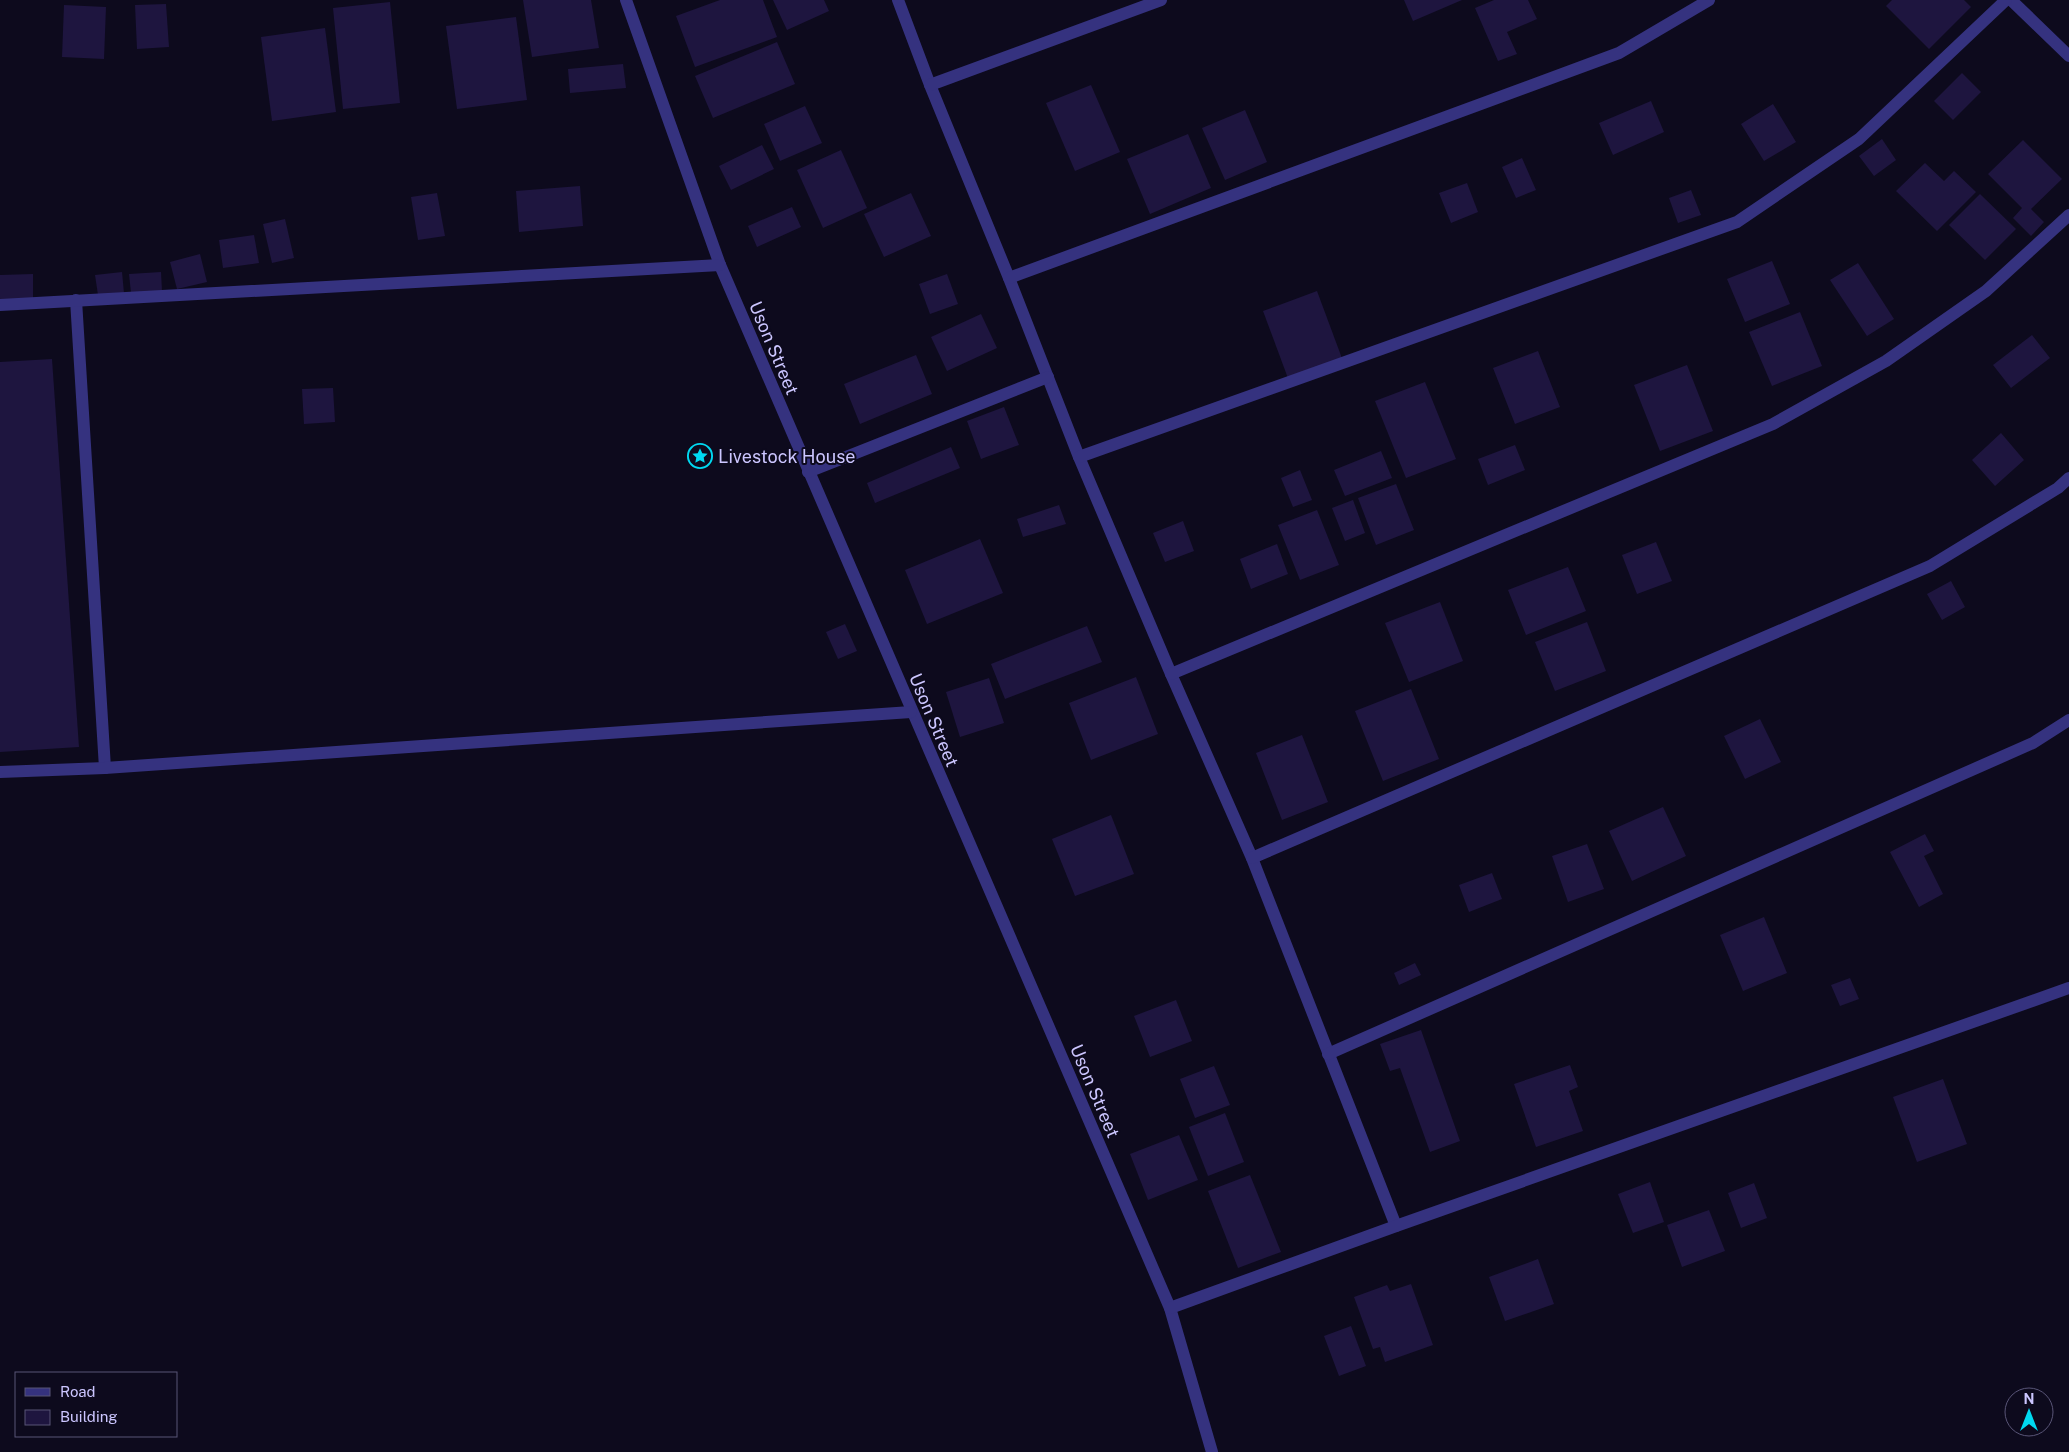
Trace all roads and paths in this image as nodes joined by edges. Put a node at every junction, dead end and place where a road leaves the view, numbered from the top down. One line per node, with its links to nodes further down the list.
1 (626, 0): 10 (street, Uson Street)
2 (898, 0): 8 (street)
3 (1161, 0): 8 (street)
4 (1709, 0): 11 (street)
5 (2006, 0): 15 (street)
6 (2012, 0): 7 (street)
7 (2069, 56)
8 (930, 85): 11 (street)
9 (2069, 214): 18 (street)
10 (720, 266): 12 (street); 16 (street, Uson Street)
11 (1009, 278): 14 (street)
12 (76, 300): 13 (street); 21 (street)
13 (0, 305)
14 (1048, 377): 15 (street); 16 (street)
15 (1079, 457): 18 (street)
16 (808, 472): 19 (street, Uson Street)
17 (2069, 478): 23 (street)
18 (1171, 674): 23 (street)
19 (911, 712): 21 (street); 27 (street, Uson Street)
20 (2069, 720): 25 (street)
21 (105, 768): 22 (street)
22 (0, 772)
23 (1252, 858): 25 (street)
24 (2069, 988): 26 (street)
25 (1328, 1054): 26 (street)
26 (1396, 1226): 27 (street)
27 (1170, 1308): 28 (street, Uson Street)
28 (1212, 1452)

